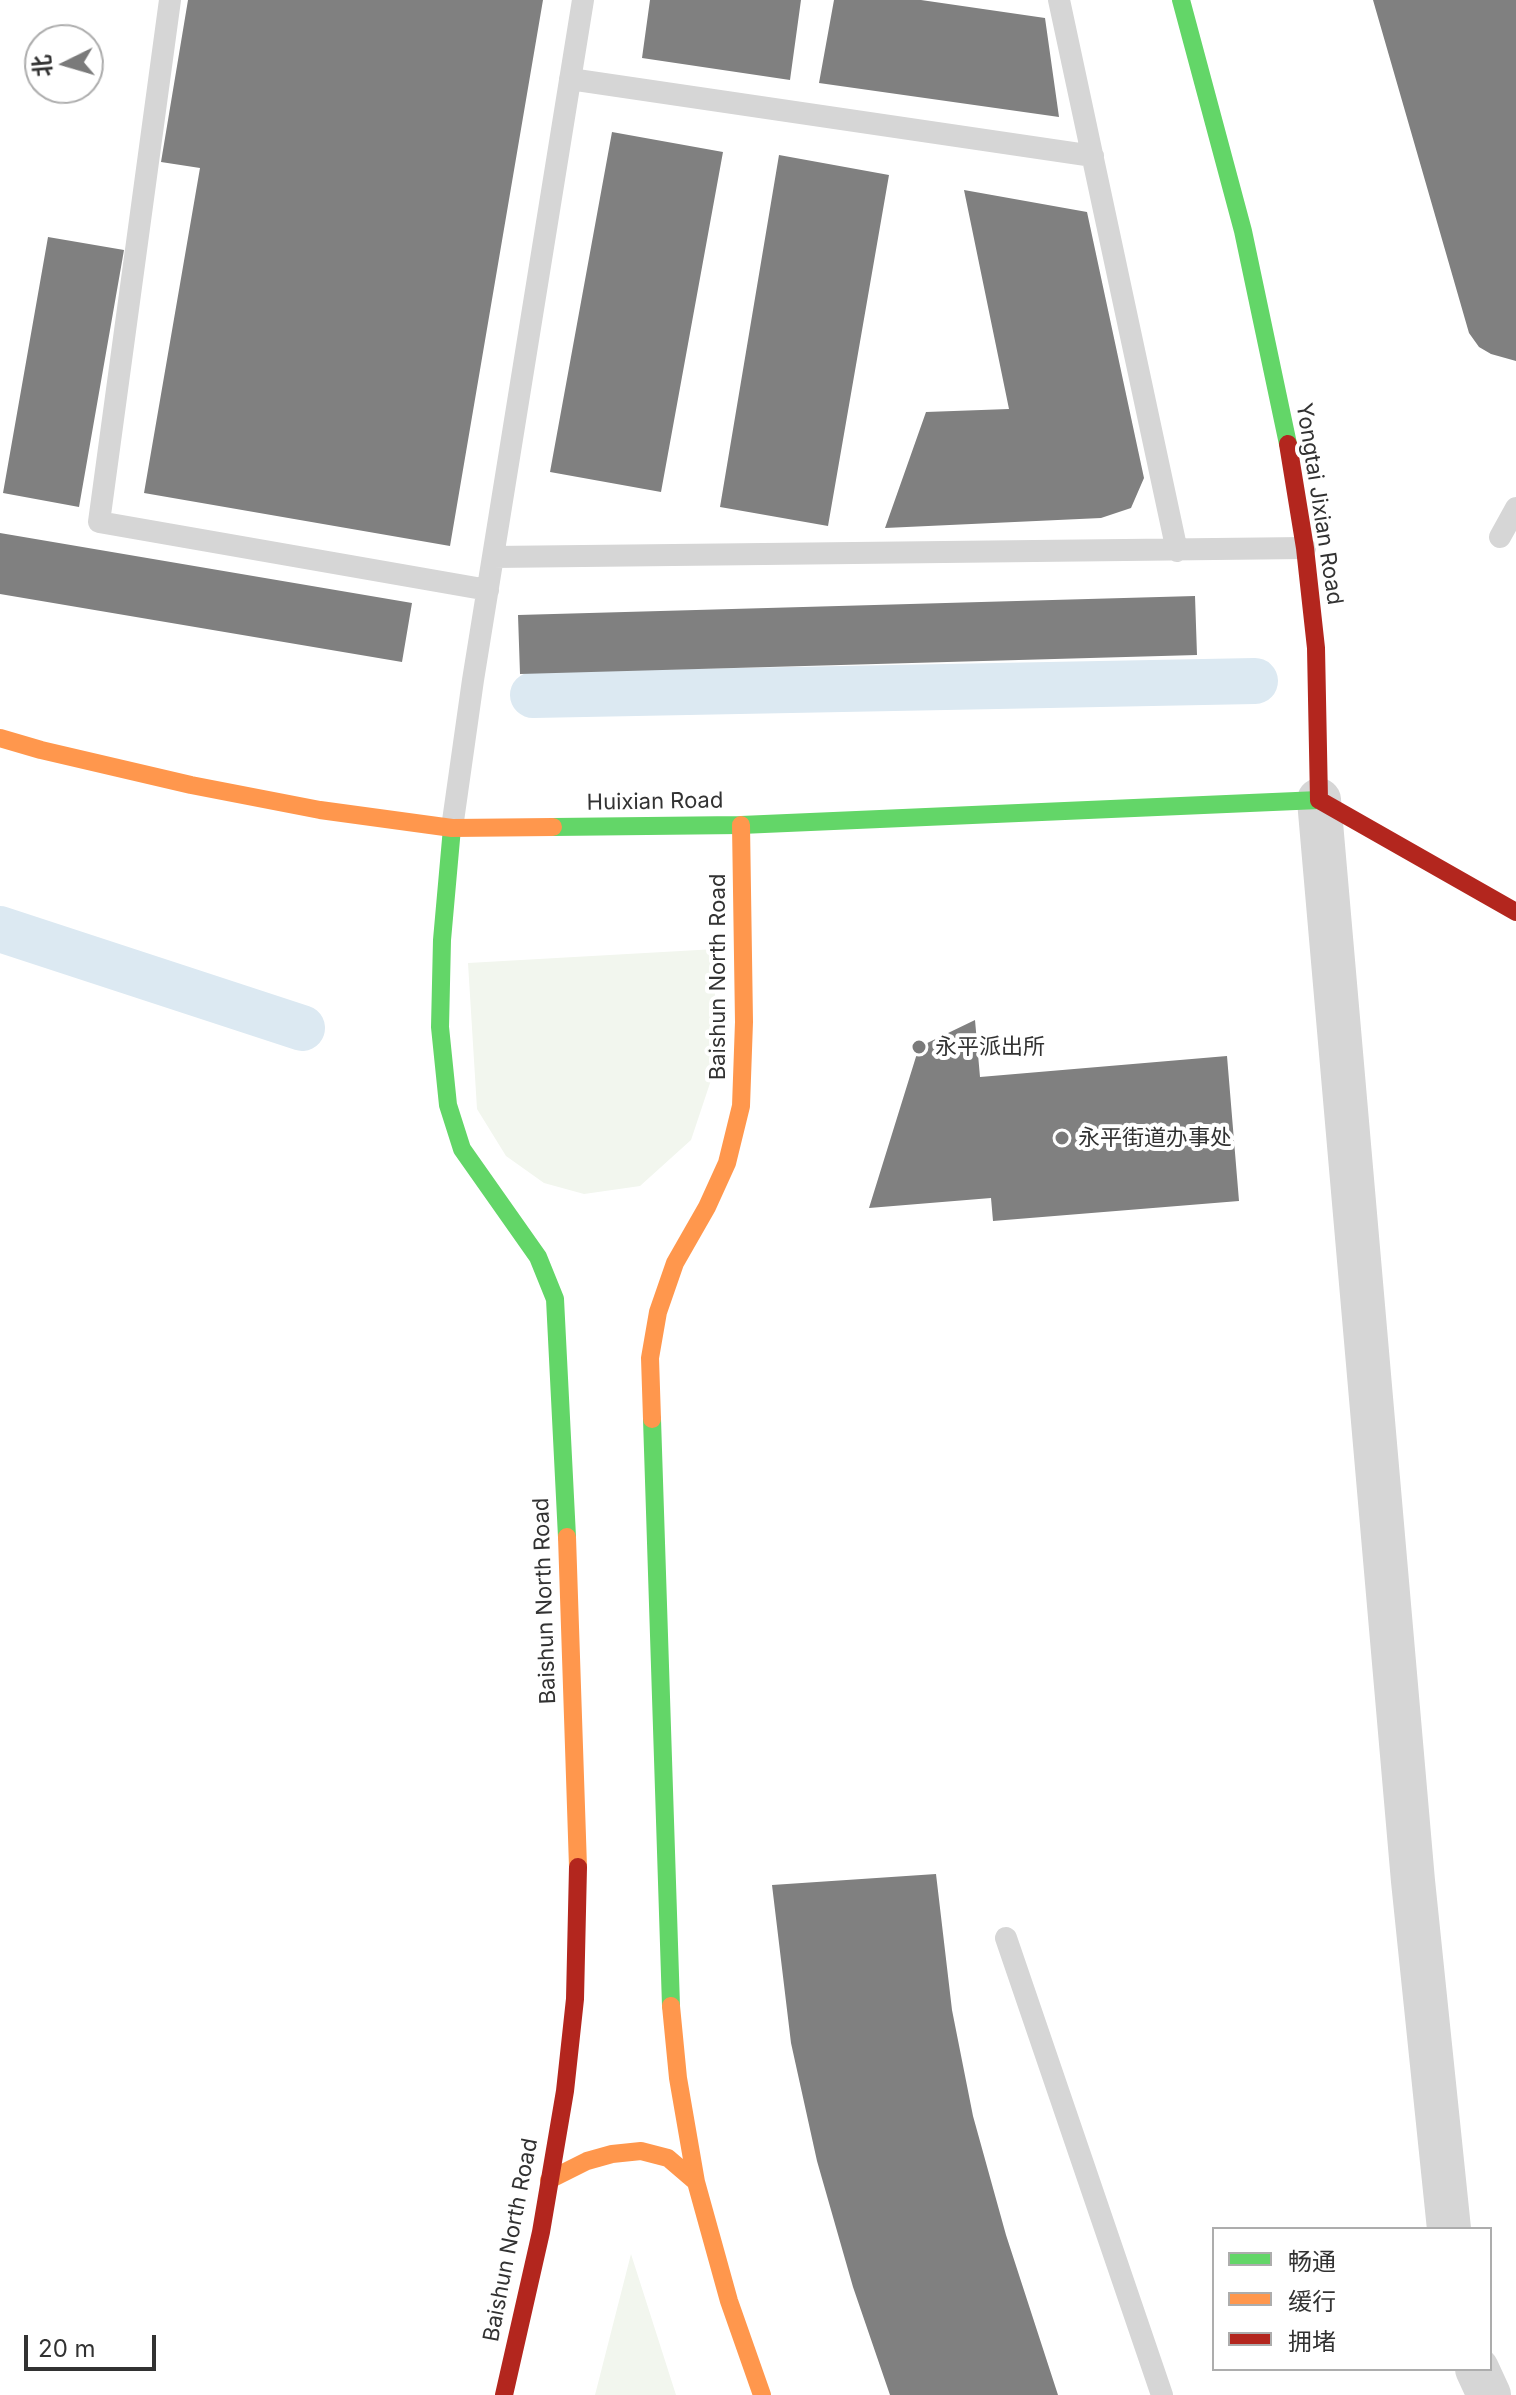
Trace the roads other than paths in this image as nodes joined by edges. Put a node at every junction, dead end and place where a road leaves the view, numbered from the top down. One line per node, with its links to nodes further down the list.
1 (170, 0): 12 (lane)
2 (583, 0): 5 (lane)
3 (1059, 0): 6 (lane)
4 (1181, 0): 9 (street, Yongtai Jixian Road)
5 (570, 79): 6 (lane); 11 (lane)
6 (1093, 156): 10 (lane)
7 (1516, 508): 8 (lane)
8 (1500, 537)
9 (1305, 548): 10 (lane); 14 (street, Yongtai Jixian Road)
10 (1177, 551): 11 (lane)
11 (493, 557): 12 (lane)
12 (488, 590): 16 (lane)
13 (0, 738): 16 (street, Huixian Road)
14 (1319, 800): 15 (street, Huixian Road); 17 (street); 21 (street)
15 (741, 825): 16 (street, Huixian Road); 20 (street, Baishun North Road)
16 (452, 828): 19 (street, Baishun North Road)
17 (1516, 912)
18 (1006, 1938): 25 (lane)
19 (549, 2180): 20 (street); 23 (street, Baishun North Road)
20 (696, 2182): 24 (street, Baishun North Road)
21 (1449, 2227)
22 (1478, 2371): 26 (street)
23 (504, 2395)
24 (762, 2395)
25 (1162, 2395)
26 (1489, 2395)

